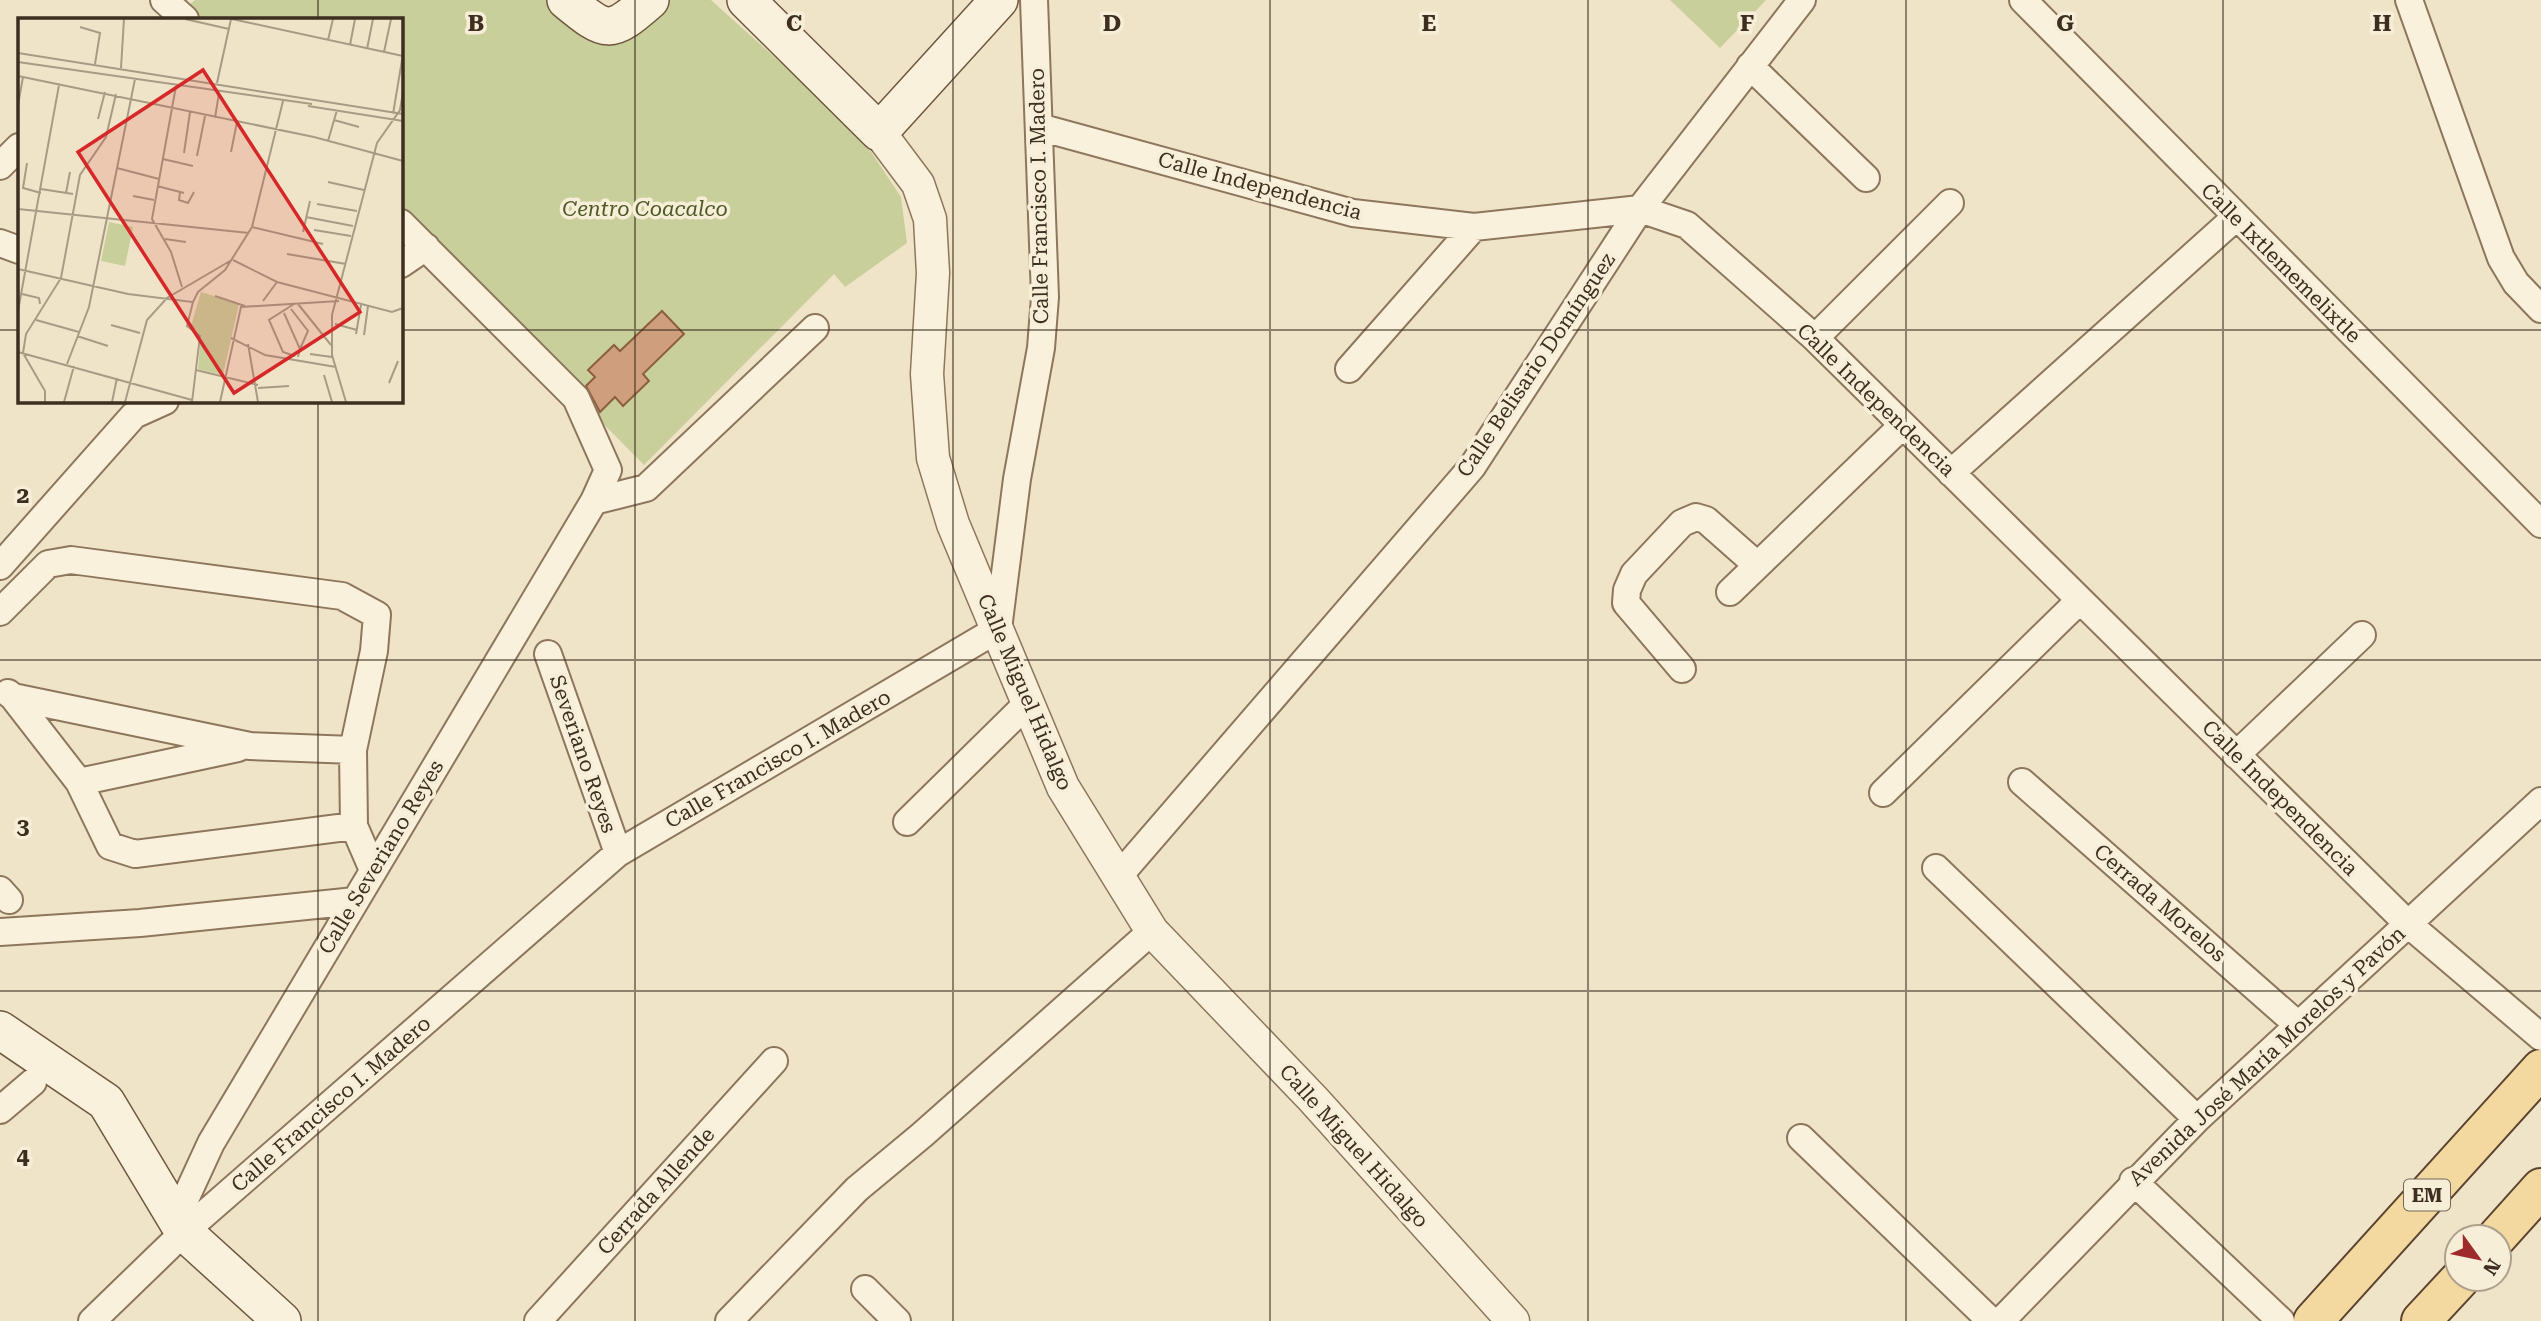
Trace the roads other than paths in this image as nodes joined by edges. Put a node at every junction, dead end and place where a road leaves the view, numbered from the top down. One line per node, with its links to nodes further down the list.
1 (566, 0): 2 (main road)
2 (650, 0)
3 (746, 0): 11 (main road)
4 (999, 0): 11 (main road)
5 (1034, 0): 10 (street, Calle Francisco I. Madero)
6 (1802, 0): 9 (street, Calle Belisario Domínguez)
7 (2023, 0): 17 (street, Calle Ixtlememelixtle)
8 (2409, 0): 24 (street)
9 (1750, 66): 14 (street); 16 (street, Calle Belisario Domínguez)
10 (1039, 127): 19 (street, Calle Independencia); 38 (street, Calle Francisco I. Madero)
11 (879, 132): 38 (street, Calle Miguel Hidalgo)
12 (18, 148): 13 (street)
13 (0, 166)
14 (1866, 178)
15 (1950, 203): 26 (street)
16 (1640, 209): 19 (street, Calle Independencia); 26 (street, Calle Independencia); 56 (street, Calle Belisario Domínguez)
17 (2235, 218): 30 (street); 32 (street, Calle Ixtlememelixtle)
18 (402, 224): 21 (street, Calle Severiano Reyes)
19 (1474, 227): 27 (street)
20 (0, 243): 22 (street)
21 (426, 247): 23 (street); 31 (street, Calle Severiano Reyes)
22 (18, 250)
23 (402, 263)
24 (2541, 309)
25 (815, 328): 31 (street)
26 (1815, 338): 29 (street, Calle Independencia)
27 (1349, 369)
28 (163, 402): 34 (street)
29 (1903, 425): 30 (street, Calle Independencia); 33 (street)
30 (1951, 473): 36 (street, Calle Independencia)
31 (594, 501): 55 (street, Calle Severiano Reyes)
32 (2541, 524)
33 (1757, 565): 35 (street); 41 (street)
34 (0, 566)
35 (1730, 592)
36 (2080, 600): 46 (street, Calle Independencia); 49 (street)
37 (0, 612): 45 (street)
38 (998, 629): 43 (street, Calle Miguel Hidalgo); 53 (street, Calle Francisco I. Madero)
39 (2362, 635): 46 (street)
40 (548, 654): 53 (street, Severiano Reyes)
41 (1682, 669)
42 (6, 691): 44 (street); 47 (street)
43 (1028, 703): 51 (street); 56 (street, Calle Miguel Hidalgo)
44 (250, 746): 45 (street); 47 (street)
45 (353, 750): 52 (street)
46 (2236, 755): 58 (street, Calle Independencia)
47 (79, 782): 52 (street)
48 (2022, 782): 61 (street, Cerrada Morelos)
49 (1883, 793)
50 (2541, 801): 58 (street, Avenida José María Morelos y Pavón)
51 (907, 821)
52 (354, 826): 55 (street)
53 (618, 853): 73 (street, Calle Francisco I. Madero)
54 (1936, 868): 68 (street)
55 (373, 870): 57 (street, Calle Severiano Reyes)
56 (1118, 877): 59 (street, Calle Miguel Hidalgo)
57 (355, 901): 60 (street); 73 (street, Calle Severiano Reyes)
58 (2407, 923): 61 (street, Avenida José María Morelos y Pavón); 63 (street, Calle Independencia)
59 (1152, 931): 79 (street); 81 (street, Calle Miguel Hidalgo)
60 (0, 932)
61 (2298, 1025): 68 (street, Avenida José María Morelos y Pavón)
62 (0, 1030): 73 (main road)
63 (2541, 1037)
64 (775, 1061): 78 (street, Cerrada Allende)
65 (2541, 1069): 85 (main road, EM)
66 (33, 1082): 67 (street)
67 (0, 1110)
68 (2197, 1119): 70 (street, Avenida José María Morelos y Pavón)
69 (1801, 1138): 82 (street)
70 (2133, 1181): 83 (street, Avenida José María Morelos y Pavón); 84 (street)
71 (2541, 1188): 72 (main road)
72 (2510, 1223)
73 (180, 1226): 76 (street, Calle Francisco I. Madero); 77 (main road)
74 (865, 1289): 80 (street)
75 (2447, 1293): 86 (main road)
76 (92, 1321)
77 (282, 1321)
78 (538, 1321)
79 (729, 1321)
80 (897, 1321)
81 (1513, 1321)
82 (1991, 1321)
83 (2001, 1321)
84 (2281, 1321)
85 (2313, 1321)
86 (2421, 1321)

